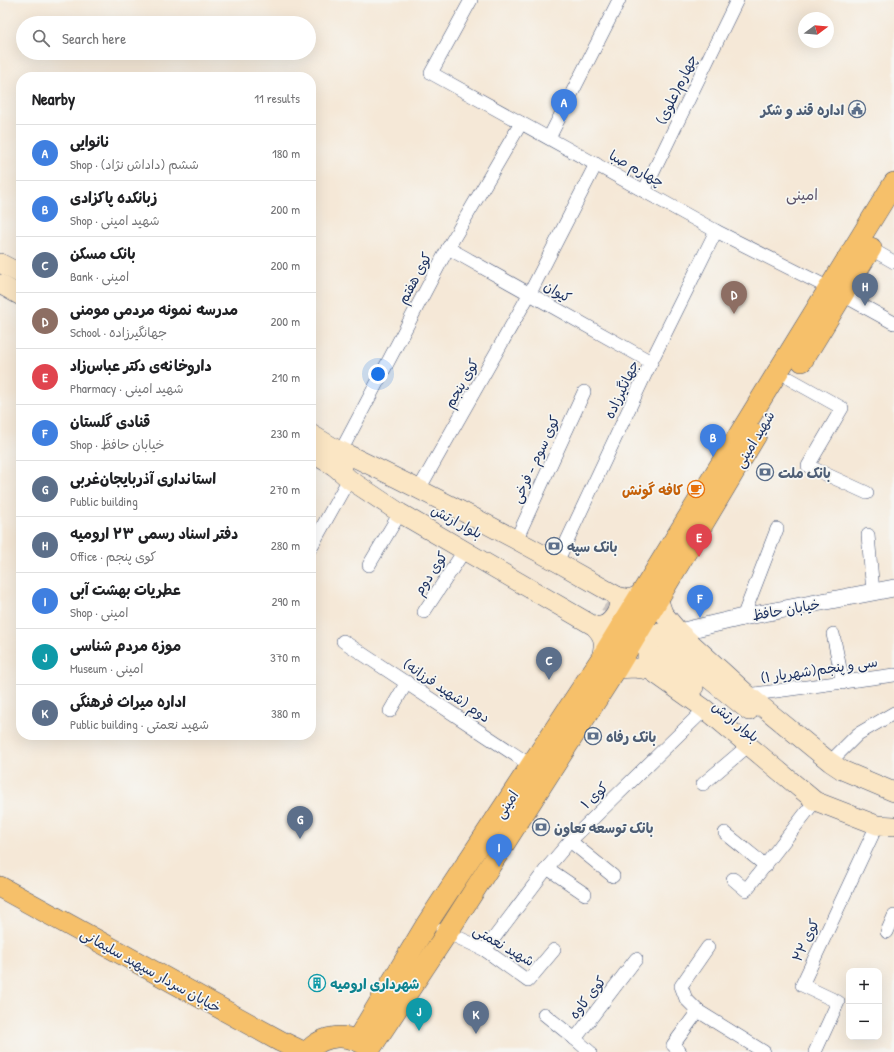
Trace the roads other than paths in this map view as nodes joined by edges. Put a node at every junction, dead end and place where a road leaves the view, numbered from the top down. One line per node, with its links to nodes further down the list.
1 (471, 0): 4 (street, چهارم صبا)
2 (619, 0): 5 (street)
3 (737, 0): 8 (street, چهارم(علوی))
4 (521, 123): 5 (street, چهارم صبا); 12 (street, کوی هفتم)
5 (549, 138): 6 (street, چهارم صبا)
6 (596, 164): 8 (street, چهارم صبا); 19 (street, کوی پنجم)
7 (894, 183): 11 (main road, شهید امینی)
8 (644, 191): 10 (street, چهارم صبا)
9 (894, 210): 11 (main road, شهید امینی)
10 (716, 231): 17 (street, چهارم صبا); 21 (street, جهانگیرزاده)
11 (864, 245): 13 (street); 17 (main road, شهید امینی)
12 (448, 248): 19 (street, کیوان); 26 (street, کوی هفتم)
13 (894, 262)
14 (0, 263): 15 (main road)
15 (16, 271)
16 (0, 284): 18 (main road)
17 (836, 291): 20 (street); 22 (main road, شهید امینی)
18 (16, 293)
19 (530, 293): 21 (street, کیوان); 28 (street, کوی پنجم)
20 (894, 323)
21 (651, 362): 36 (street, جهانگیرزاده)
22 (791, 369): 29 (street); 40 (main road, شهید امینی)
23 (584, 392): 34 (street, کوی سوم - فرخی)
24 (316, 439): 26 (main road, بلوار ارتش)
25 (316, 454): 26 (main road, بلوار ارتش)
26 (337, 458): 27 (main road); 28 (main road); 41 (main road, بلوار ارتش)
27 (349, 479): 30 (main road); 33 (street)
28 (419, 489): 34 (main road)
29 (867, 493)
30 (400, 513): 35 (main road); 37 (street)
31 (777, 529): 43 (street)
32 (868, 535): 39 (street)
33 (316, 538)
34 (516, 540): 36 (main road)
35 (464, 551): 41 (main road); 42 (street, کوی دوم)
36 (557, 562): 41 (main road)
37 (369, 565)
38 (894, 588): 39 (street, خیابان حافظ)
39 (874, 592): 43 (street, خیابان حافظ)
40 (652, 594): 41 (main road); 46 (main road); 47 (main road, امینی)
41 (604, 610): 47 (main road)
42 (424, 612)
43 (742, 617): 46 (street, خیابان حافظ)
44 (833, 634): 50 (street)
45 (343, 641): 49 (street, دوم (شهید فرزانه))
46 (663, 651): 47 (main road); 51 (main road); 52 (main road); 57 (main road, بلوار ارتش)
47 (609, 664): 56 (main road, امینی); 74 (main road, امینی)
48 (894, 675): 50 (street, سی و پنجم(شهریار ۱))
49 (407, 682): 53 (street); 56 (street, دوم (شهید فرزانه))
50 (843, 683): 51 (street, سی و پنجم(شهریار ۱))
51 (748, 695): 57 (main road)
52 (705, 709): 55 (main road); 63 (street, کوی ۱)
53 (390, 711)
54 (894, 713): 57 (street)
55 (749, 745): 57 (main road); 58 (street)
56 (532, 766): 72 (main road, امینی)
57 (821, 780): 59 (main road); 60 (main road); 61 (main road); 64 (street)
58 (703, 784)
59 (894, 792)
60 (894, 801)
61 (888, 823): 89 (street, کوی ۲۲)
62 (725, 833): 64 (street)
63 (570, 841): 65 (street, کوی ۱); 66 (street)
64 (766, 866): 67 (street)
65 (547, 868): 69 (street); 76 (street, کوی ۱)
66 (613, 876)
67 (733, 879)
68 (0, 887): 84 (main road, خیابان سردار سپهبد سلیمانی)
69 (585, 894)
70 (0, 902): 83 (main road, خیابان سردار سپهبد سلیمانی)
71 (894, 916): 73 (street)
72 (428, 922): 74 (street, شهید نعمتی); 82 (main road, امینی)
73 (887, 932)
74 (447, 933): 76 (street, شهید نعمتی); 82 (main road, امینی)
75 (708, 948): 79 (street)
76 (485, 950): 77 (street, شهید نعمتی)
77 (554, 950)
78 (636, 959): 81 (street, کوی کاوه)
79 (698, 1011): 87 (street); 88 (street)
80 (544, 1014): 81 (street)
81 (574, 1039): 86 (street, کوی کاوه)
82 (366, 1047): 85 (main road)
83 (270, 1052)
84 (303, 1052)
85 (307, 1052)
86 (590, 1052)
87 (680, 1052)
88 (764, 1052)
89 (815, 1052)

